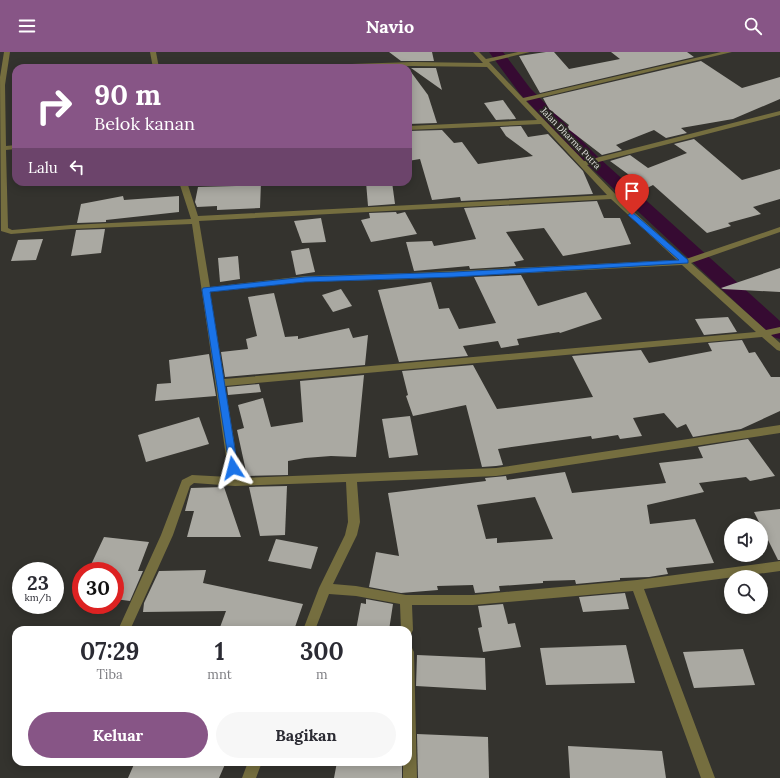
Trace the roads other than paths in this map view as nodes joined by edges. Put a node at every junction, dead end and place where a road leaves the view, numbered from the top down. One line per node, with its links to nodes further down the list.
1 (7, 52): 14 (street)
2 (153, 52): 7 (street)
3 (476, 52): 6 (street, Jalan Dharma Putra)
4 (527, 52): 6 (street)
5 (729, 52): 9 (street)
6 (486, 62): 8 (street); 9 (street, Jalan Dharma Putra)
7 (155, 64)
8 (391, 64)
9 (521, 100): 11 (street, Jalan Dharma Putra)
10 (780, 113): 15 (street)
11 (541, 122): 12 (street); 15 (street, Jalan Dharma Putra)
12 (412, 128)
13 (12, 147): 14 (street)
14 (3, 148): 18 (street)
15 (586, 163): 17 (street, Jalan Dharma Putra)
16 (184, 186): 18 (street)
17 (613, 197): 18 (street); 20 (street, Jalan Dharma Putra)
18 (195, 220): 21 (street)
19 (780, 229): 20 (street)
20 (690, 260): 21 (street); 22 (street, Jalan Dharma Putra)
21 (206, 290): 24 (street)
22 (772, 332): 23 (street, Jalan Dharma Putra); 24 (street)
23 (780, 348)
24 (220, 383): 27 (street)
25 (780, 430): 26 (street)
26 (351, 477): 27 (street); 30 (street)
27 (236, 482): 32 (street)
28 (780, 566): 29 (street)
29 (637, 585): 31 (street); 39 (street)
30 (325, 588): 31 (street); 33 (street)
31 (406, 600): 34 (street)
32 (126, 626)
33 (310, 626)
34 (407, 626)
35 (254, 766): 37 (street)
36 (410, 766): 38 (street)
37 (249, 778)
38 (410, 778)
39 (708, 778)

